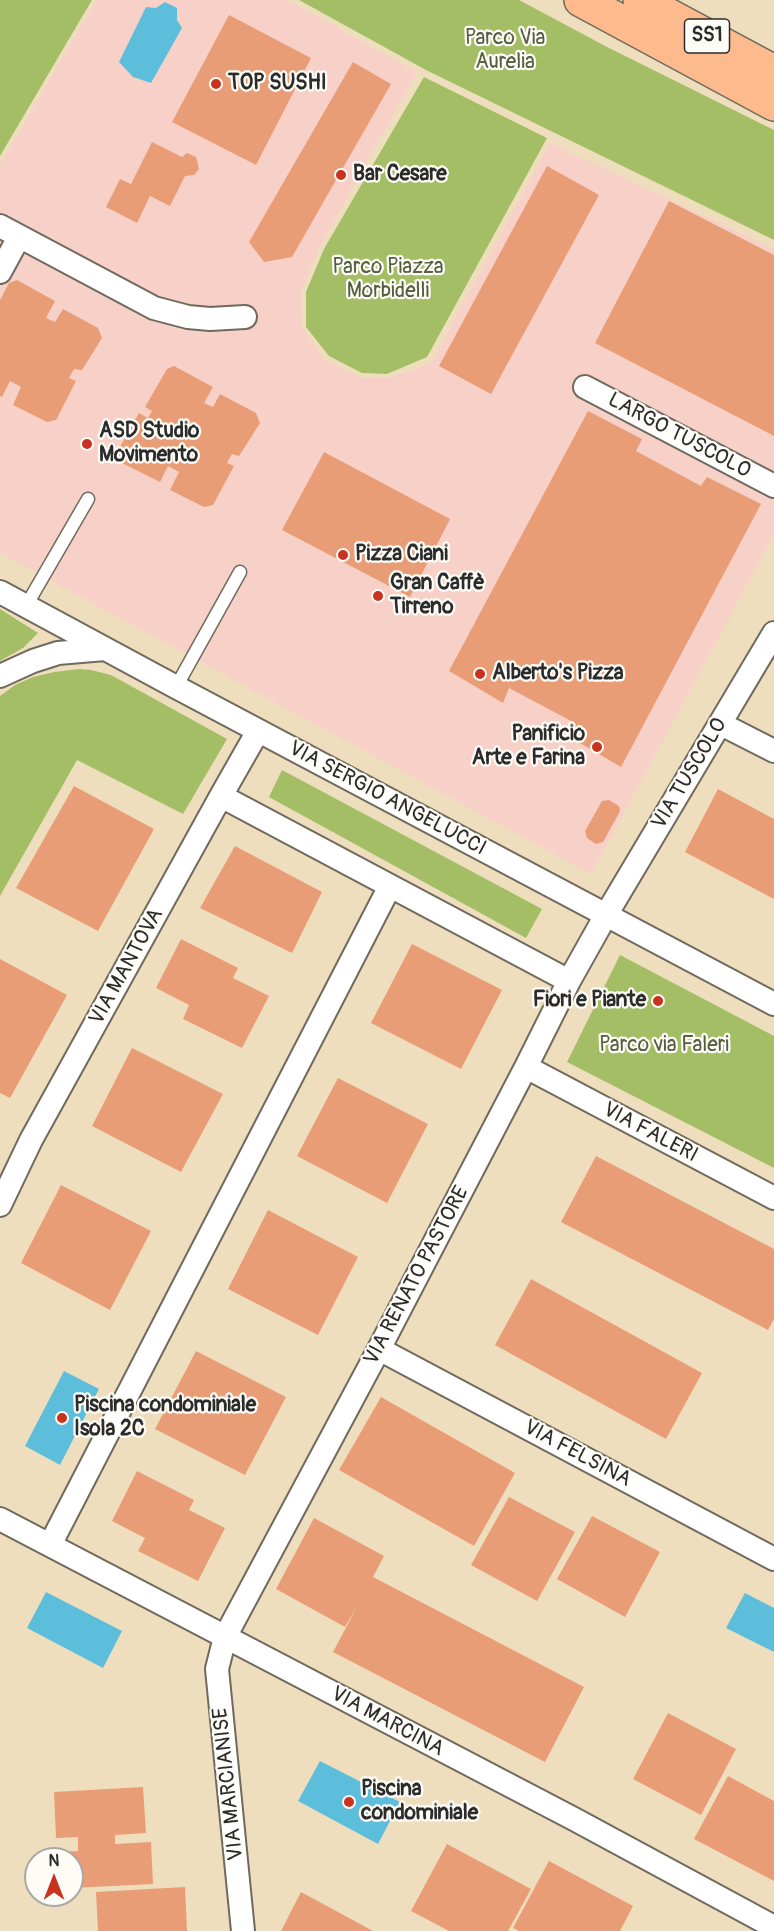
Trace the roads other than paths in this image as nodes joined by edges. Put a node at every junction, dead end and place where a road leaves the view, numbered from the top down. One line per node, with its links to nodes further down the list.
1 (582, 0): 6 (main road)
2 (622, 0): 4 (main road)
3 (640, 0): 4 (main road, SS1)
4 (677, 20): 5 (main road, SS1)
5 (774, 72)
6 (774, 104)
7 (0, 226): 8 (street)
8 (20, 237): 9 (street); 10 (street)
9 (0, 272)
10 (245, 317)
11 (585, 387): 12 (street, LARGO TUSCOLO)
12 (774, 486)
13 (88, 498): 16 (lane)
14 (240, 572): 20 (lane)
15 (0, 592): 16 (street, VIA SERGIO ANGELUCCI)
16 (26, 606): 18 (street, VIA SERGIO ANGELUCCI)
17 (774, 633): 21 (street, VIA TUSCOLO)
18 (106, 650): 19 (street); 20 (street, VIA SERGIO ANGELUCCI)
19 (0, 676)
20 (176, 687): 22 (street, VIA SERGIO ANGELUCCI)
21 (721, 724): 23 (street); 26 (street, VIA TUSCOLO)
22 (258, 731): 24 (street, VIA MANTOVA); 26 (street, VIA SERGIO ANGELUCCI)
23 (774, 751)
24 (221, 796): 25 (street); 31 (street, VIA MANTOVA)
25 (390, 886): 27 (street); 34 (street)
26 (606, 915): 27 (street, VIA RENATO PASTORE); 28 (street, VIA SERGIO ANGELUCCI)
27 (569, 981): 29 (street, VIA RENATO PASTORE)
28 (774, 1004)
29 (526, 1067): 30 (street, VIA FALERI); 32 (street, VIA RENATO PASTORE)
30 (774, 1198)
31 (0, 1205)
32 (379, 1349): 35 (street, VIA FELSINA); 36 (street, VIA RENATO PASTORE)
33 (0, 1519): 34 (street, VIA MARCINA)
34 (50, 1545): 36 (street, VIA MARCINA)
35 (774, 1559)
36 (225, 1637): 37 (street, VIA MARCINA); 38 (street, VIA MARCIANISE)
37 (774, 1927)
38 (243, 1931)

